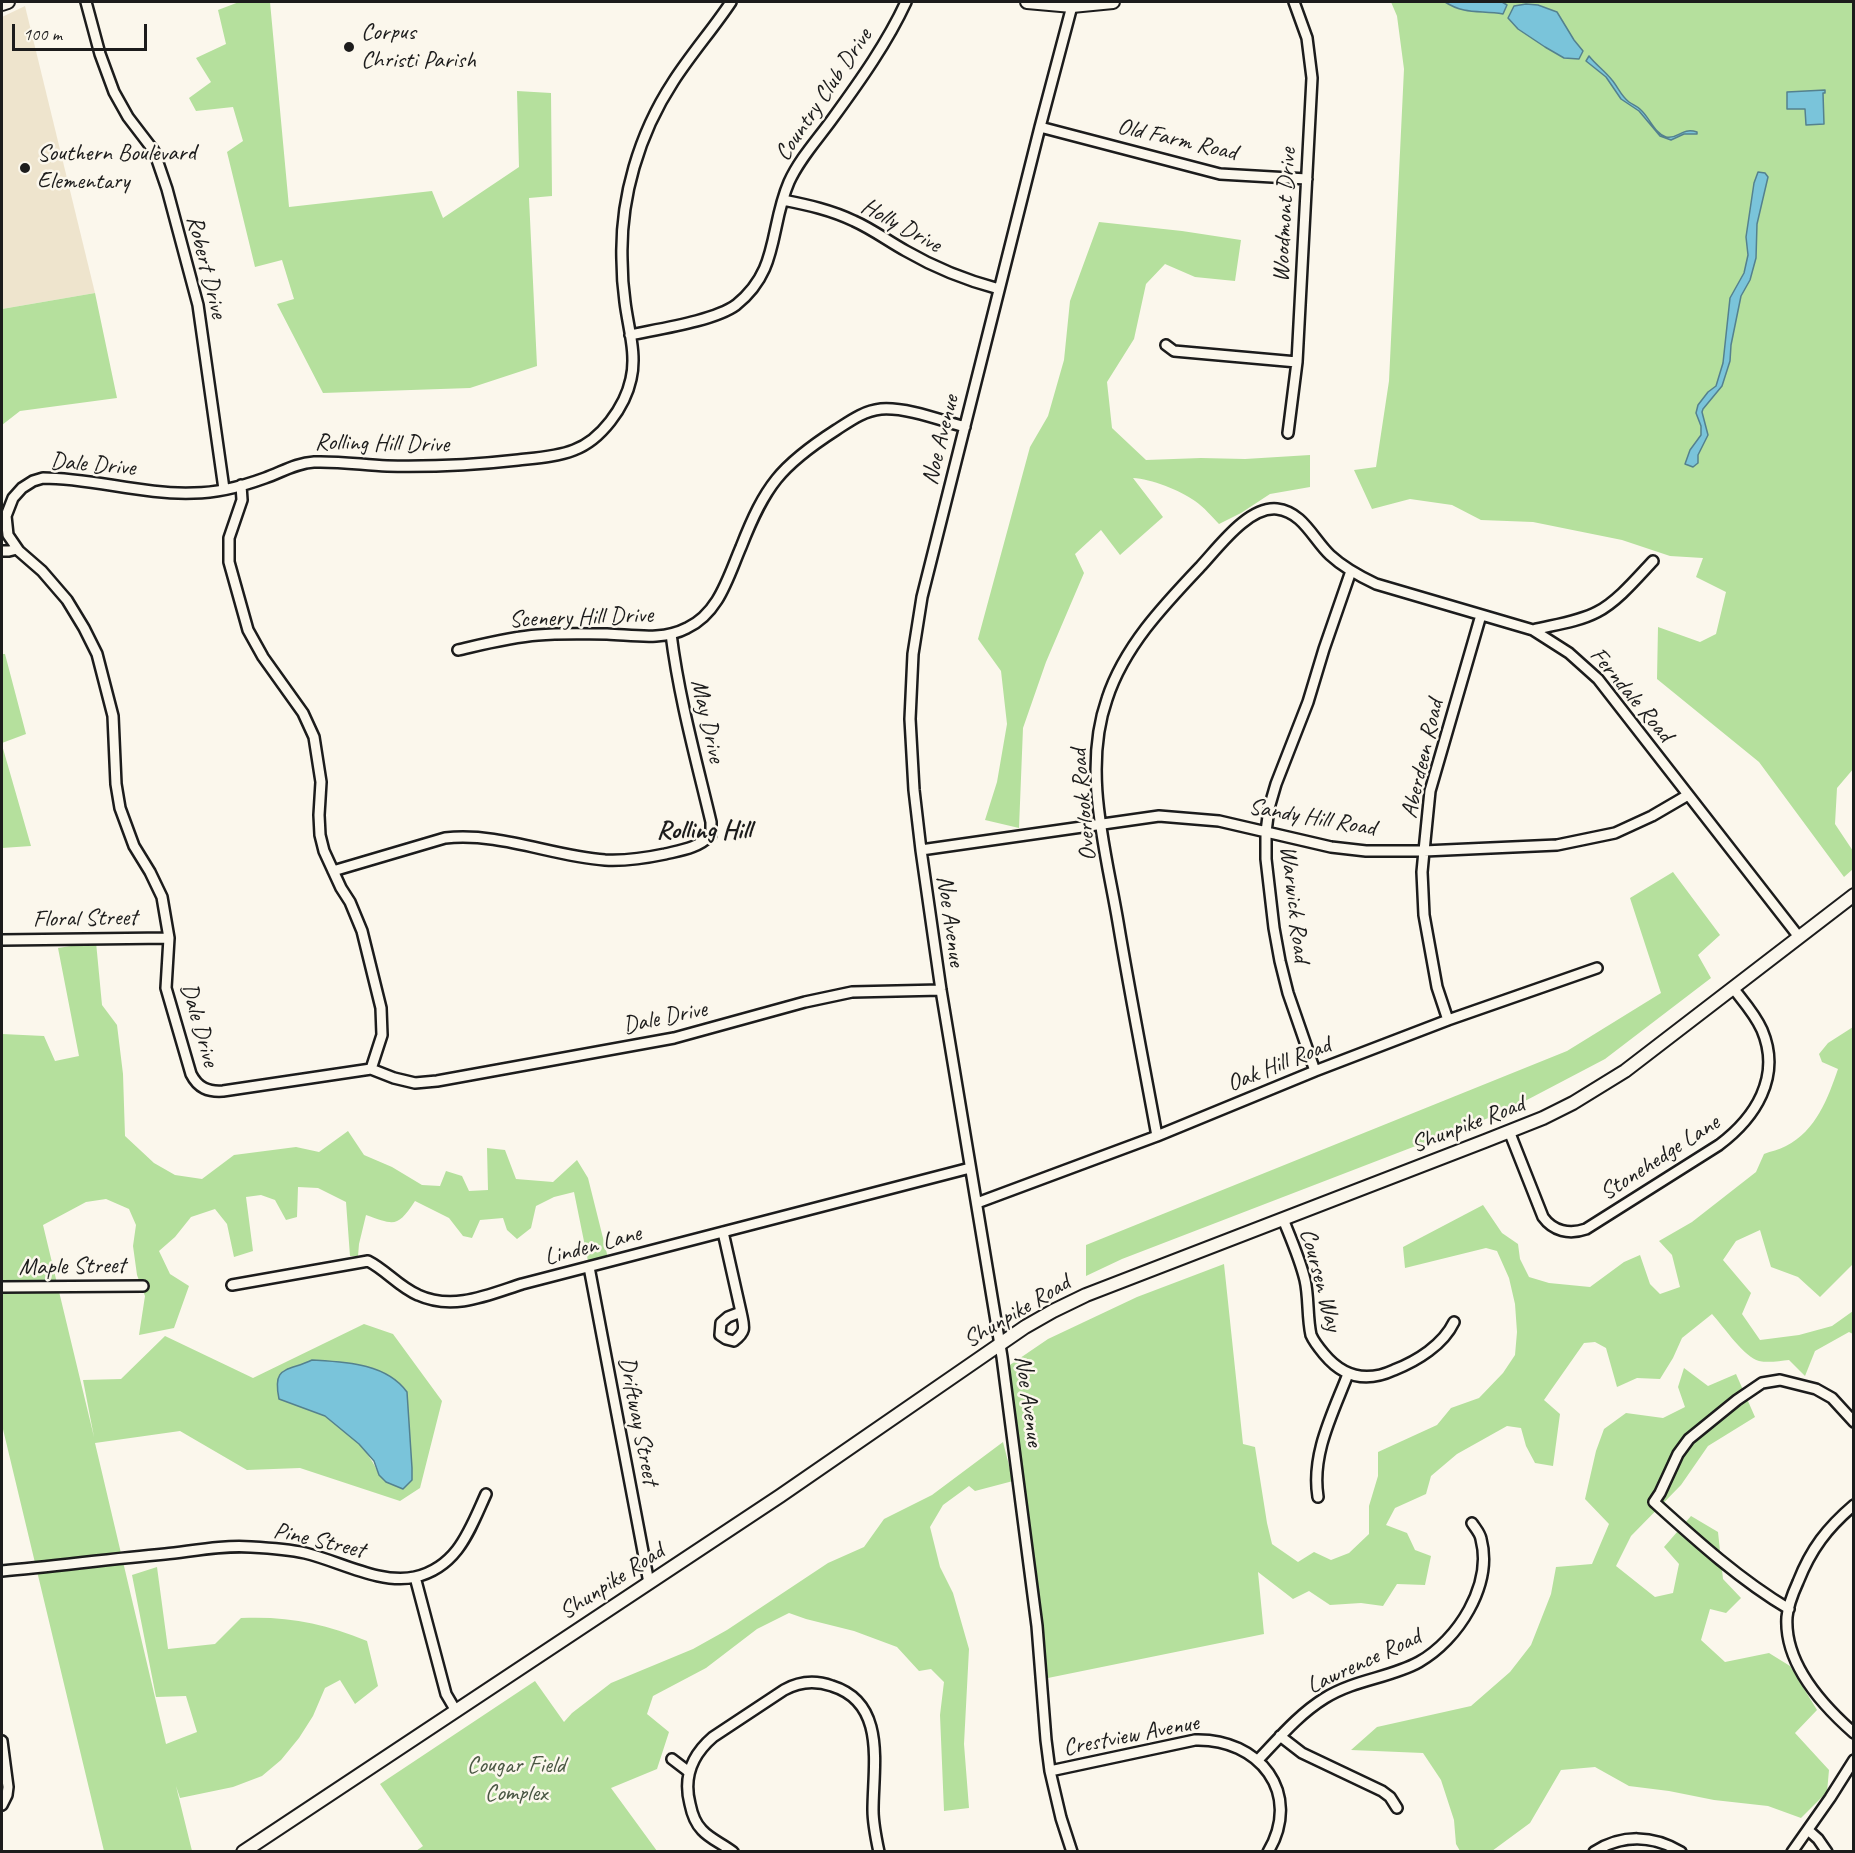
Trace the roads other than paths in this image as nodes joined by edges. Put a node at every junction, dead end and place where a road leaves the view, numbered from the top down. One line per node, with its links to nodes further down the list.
1 (8, 2): 8 (main road)
2 (86, 2): 20 (street, Robert Drive)
3 (731, 2): 14 (street, Rolling Hill Drive)
4 (906, 2): 12 (street, Country Club Drive)
5 (1027, 2): 9 (main road)
6 (1113, 2): 9 (main road)
7 (1294, 2): 11 (street, Woodmont Drive)
8 (2, 4)
9 (1072, 6): 10 (street, Noe Avenue)
10 (1040, 127): 11 (street, Old Farm Road); 13 (street, Noe Avenue)
11 (1306, 179): 16 (street, Woodmont Drive)
12 (783, 200): 13 (street, Holly Drive); 14 (street, Country Club Drive)
13 (999, 289): 17 (street, Noe Avenue)
14 (630, 335): 19 (street, Rolling Hill Drive)
15 (1166, 345): 16 (street)
16 (1298, 362): 18 (street, Woodmont Drive)
17 (965, 427): 28 (street); 33 (street, Noe Avenue)
18 (1288, 433)
19 (241, 485): 20 (street, Dale Drive); 35 (street)
20 (224, 489): 22 (street, Dale Drive)
21 (1247, 518): 25 (street, Ferndale Road); 31 (street, Overlook Road)
22 (17, 549): 23 (street); 38 (street, Dale Drive)
23 (2, 551)
24 (1653, 561): 27 (street)
25 (1351, 571): 26 (street, Ferndale Road); 32 (street, Warwick Road)
26 (1482, 615): 27 (street, Ferndale Road); 34 (street, Aberdeen Road)
27 (1533, 630): 30 (street, Ferndale Road)
28 (671, 634): 29 (street, Scenery Hill Drive); 35 (street, May Drive)
29 (458, 650)
30 (1688, 795): 34 (street, Sandy Hill Road); 37 (street, Ferndale Road)
31 (1101, 825): 32 (street, Sandy Hill Road); 33 (street, Sandy Hill Road); 47 (street, Overlook Road)
32 (1266, 832): 34 (street, Sandy Hill Road); 45 (street, Warwick Road)
33 (921, 850): 42 (street, Noe Avenue)
34 (1424, 851): 43 (street, Aberdeen Road)
35 (333, 871): 44 (street)
36 (1854, 895): 37 (main road, Shunpike Road)
37 (1799, 937): 41 (main road, Shunpike Road)
38 (169, 938): 39 (street, Floral Street); 44 (street, Dale Drive)
39 (2, 939)
40 (1597, 968): 43 (street, Oak Hill Road)
41 (1733, 988): 46 (main road, Shunpike Road); 46 (street, Stonehedge Lane)
42 (941, 990): 44 (street, Dale Drive); 48 (street, Noe Avenue)
43 (1448, 1020): 45 (street, Oak Hill Road)
44 (371, 1069)
45 (1315, 1071): 47 (street, Oak Hill Road)
46 (1509, 1131): 50 (main road, Shunpike Road)
47 (1157, 1136): 49 (street, Oak Hill Road)
48 (970, 1168): 49 (street, Noe Avenue); 51 (street, Linden Lane)
49 (977, 1203): 58 (street, Noe Avenue)
50 (1282, 1219): 58 (main road, Shunpike Road); 59 (street, Coursen Way)
51 (723, 1232): 52 (street, Linden Lane); 56 (street)
52 (589, 1267): 53 (street, Linden Lane); 67 (street, Driftway Street)
53 (232, 1285)
54 (143, 1286): 55 (street, Maple Street)
55 (2, 1287)
56 (741, 1312)
57 (1454, 1322): 59 (street)
58 (1000, 1343): 67 (main road, Shunpike Road); 76 (street, Noe Avenue)
59 (1348, 1374): 62 (street)
60 (1854, 1422): 68 (street)
61 (486, 1494): 66 (street)
62 (1318, 1497)
63 (1854, 1505): 68 (street)
64 (1472, 1523): 71 (street, Lawrence Road)
65 (2, 1572): 66 (street, Pine Street)
66 (415, 1577): 69 (street)
67 (648, 1583): 69 (main road, Shunpike Road)
68 (1789, 1608): 70 (street)
69 (456, 1711): 81 (main road, Shunpike Road)
70 (1854, 1734)
71 (1280, 1736): 74 (street, Lawrence Road); 79 (street)
72 (2, 1740): 78 (street)
73 (672, 1759): 77 (street)
74 (1258, 1760): 76 (street, Crestview Avenue); 85 (street, Crestview Avenue)
75 (1854, 1760): 80 (street)
76 (1050, 1771): 84 (street, Noe Avenue)
77 (688, 1772): 82 (street); 83 (street)
78 (2, 1805)
79 (1397, 1808)
80 (1808, 1830): 88 (street); 89 (street)
81 (243, 1851)
82 (733, 1851)
83 (879, 1851)
84 (1072, 1851)
85 (1268, 1851)
86 (1594, 1851): 87 (street)
87 (1681, 1851)
88 (1792, 1851)
89 (1827, 1851)

